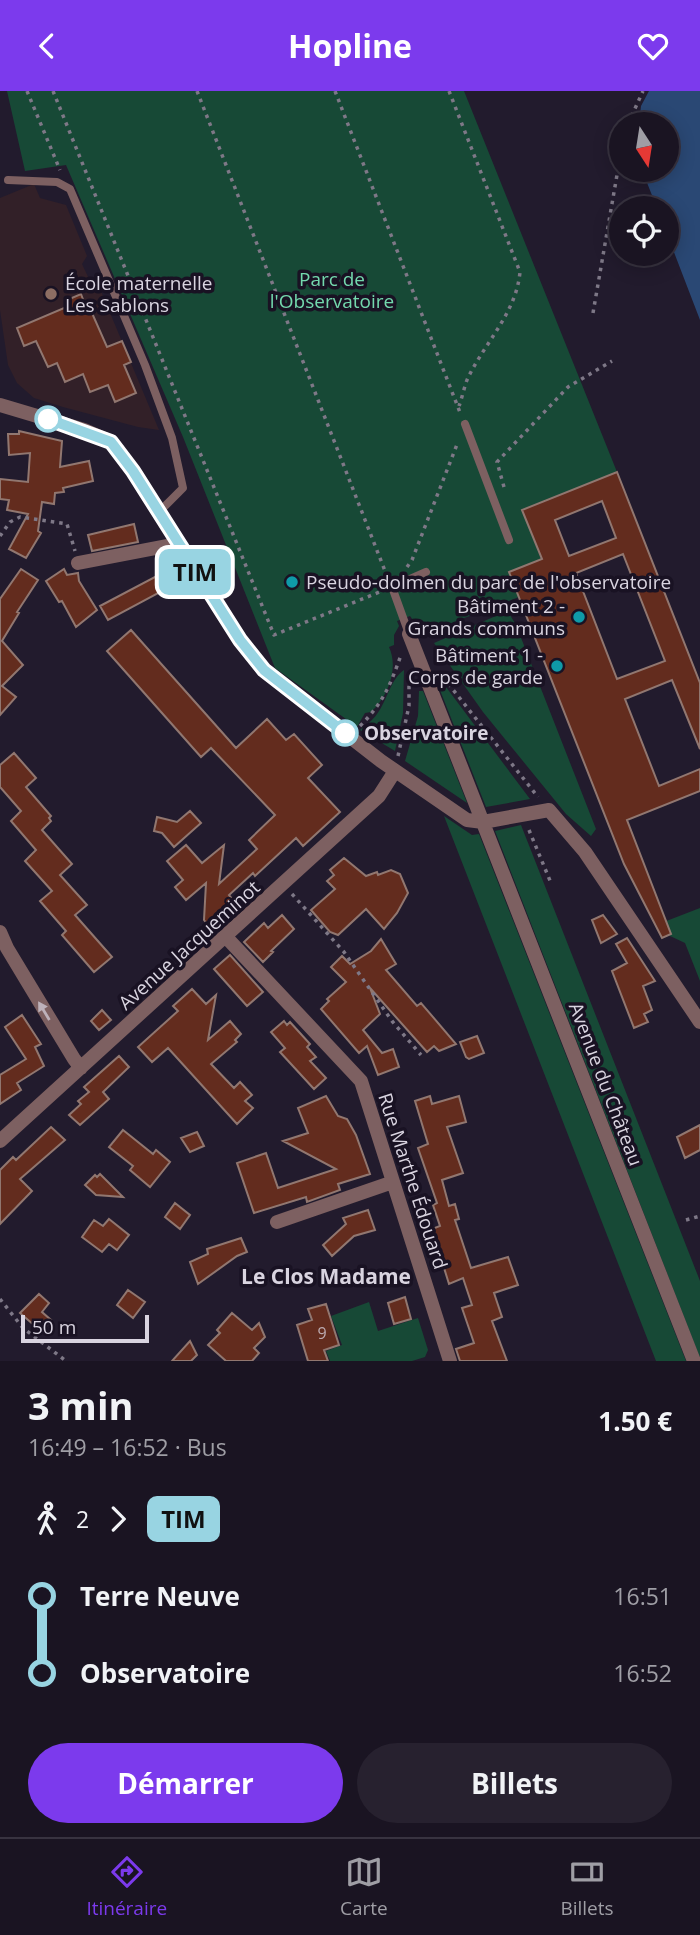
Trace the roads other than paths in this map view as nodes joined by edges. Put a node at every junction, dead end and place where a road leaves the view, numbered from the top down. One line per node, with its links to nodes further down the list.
1 (8, 180): 4 (lane)
2 (0, 405): 4 (street)
3 (465, 424): 5 (lane)
4 (158, 513): 6 (street)
5 (509, 540)
6 (177, 544): 7 (street); 10 (street)
7 (78, 563)
8 (426, 572): 9 (lane)
9 (409, 634): 11 (street, Avenue du Château)
10 (396, 771): 11 (street); 13 (street, Avenue Jacqueminot)
11 (483, 822): 14 (street); 20 (street, Avenue du Château)
12 (0, 932): 15 (street, one-way to 12)
13 (226, 937): 15 (street, Avenue Jacqueminot); 17 (street, Rue Marthe Édouard)
14 (700, 1023)
15 (81, 1068): 16 (street, Avenue Jacqueminot)
16 (0, 1141)
17 (393, 1182): 18 (street); 19 (street, Rue Marthe Édouard)
18 (277, 1222)
19 (450, 1361)
20 (694, 1361)

